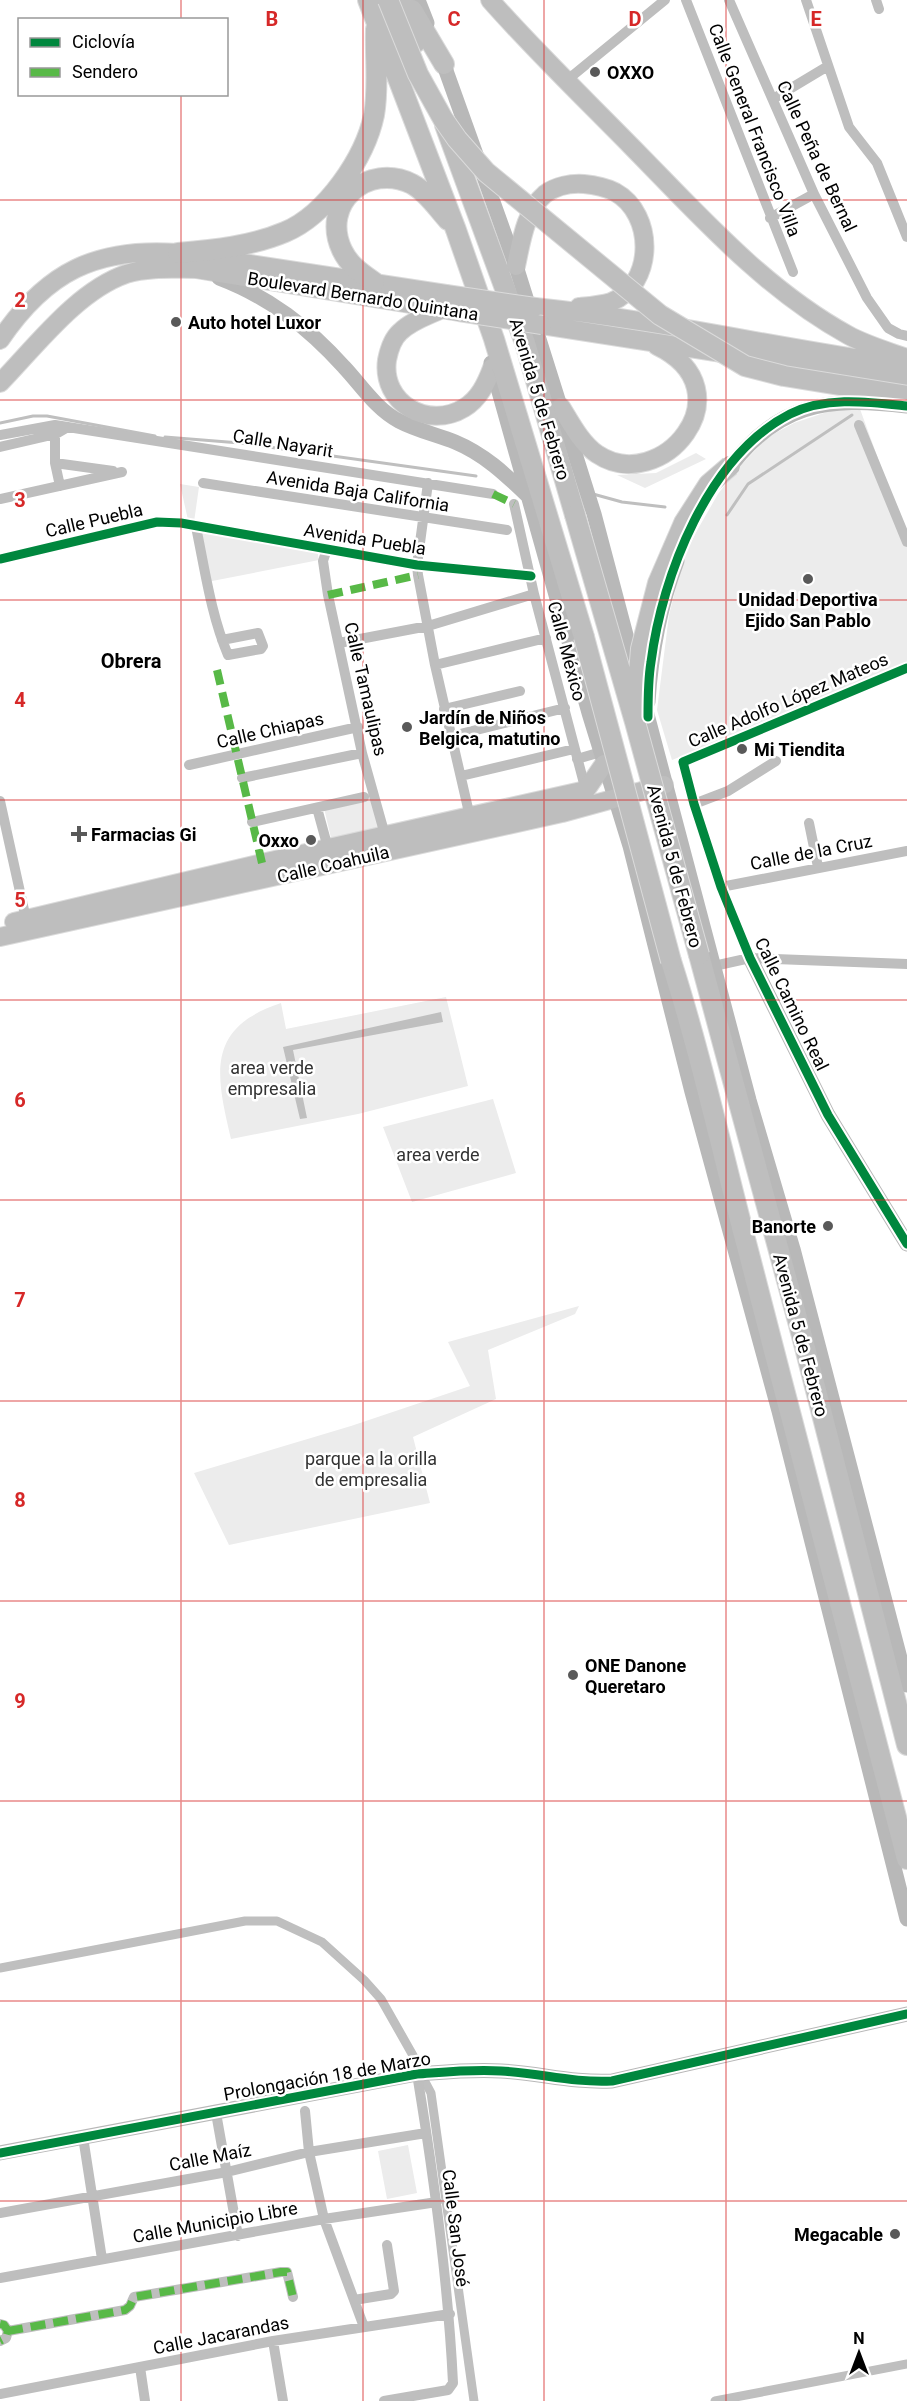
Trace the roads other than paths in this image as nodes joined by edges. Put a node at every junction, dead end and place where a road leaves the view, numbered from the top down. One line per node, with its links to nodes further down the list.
1 (368, 0): 11 (highway, Avenida 5 de Febrero)
2 (388, 0): 38 (highway, bridge)
3 (399, 0): 72 (highway, Avenida 5 de Febrero, bridge)
4 (407, 0): 12 (highway)
5 (418, 0): 12 (main road, Avenida 5 de Febrero)
6 (490, 0): 14 (main road)
7 (665, 0): 14 (street)
8 (686, 0): 17 (street, Calle General Francisco Villa)
9 (729, 0): 15 (street, Calle Peña de Bernal)
10 (806, 0): 13 (street)
11 (376, 20): 18 (highway, Avenida 5 de Febrero); 20 (highway)
12 (444, 64): 22 (main road, Avenida 5 de Febrero)
13 (828, 66): 15 (street); 19 (street)
14 (566, 81): 33 (main road)
15 (773, 99): 16 (street, Calle Peña de Bernal)
16 (814, 194): 17 (street); 30 (street, Calle Peña de Bernal)
17 (770, 218): 24 (street, Calle General Francisco Villa)
18 (456, 230): 21 (highway, Avenida 5 de Febrero); 25 (highway)
19 (907, 237)
20 (178, 254): 25 (main road, Boulevard Bernardo Quintana); 27 (main road, Boulevard Bernardo Quintana)
21 (466, 256): 35 (main road, Avenida 5 de Febrero); 108 (highway, Avenida 5 de Febrero, bridge)
22 (516, 266): 28 (main road); 39 (main road, Avenida 5 de Febrero)
23 (196, 269): 26 (main road, Boulevard Bernardo Quintana); 37 (main road, Boulevard Bernardo Quintana); 51 (main road)
24 (793, 272)
25 (374, 282): 26 (main road, Boulevard Bernardo Quintana)
26 (443, 302): 28 (main road, Boulevard Bernardo Quintana, bridge); 28 (main road, Boulevard Bernardo Quintana, bridge); 35 (main road)
27 (20, 312): 29 (main road, Boulevard Bernardo Quintana); 32 (main road)
28 (539, 313): 31 (main road, Boulevard Bernardo Quintana); 34 (main road, Boulevard Bernardo Quintana)
29 (0, 326)
30 (907, 336)
31 (626, 338): 36 (main road, Boulevard Bernardo Quintana); 39 (main road)
32 (0, 340)
33 (907, 358)
34 (907, 366)
35 (492, 368): 51 (main road, Avenida 5 de Febrero)
36 (907, 382)
37 (0, 383)
38 (907, 396)
39 (561, 406): 72 (main road, Avenida 5 de Febrero)
40 (907, 406): 46 (main road)
41 (859, 425): 57 (street)
42 (55, 429): 43 (street, Calle Nayarit); 44 (street, Calle Nayarit); 45 (street); 48 (street, Calle Nayarit)
43 (0, 435)
44 (0, 447)
45 (55, 463): 49 (street); 49 (street)
46 (730, 466): 72 (highway, bridge)
47 (203, 483): 54 (street, Avenida Baja California)
48 (428, 483): 50 (street, Calle Nayarit); 54 (street)
49 (60, 486): 52 (street)
50 (493, 494)
51 (529, 497): 77 (main road, Avenida 5 de Febrero)
52 (0, 499)
53 (514, 504): 61 (street, Calle México)
54 (422, 518): 56 (street, Avenida Baja California); 60 (street)
55 (195, 527): 58 (street, Avenida Puebla); 59 (street, Calle Puebla); 65 (street)
56 (507, 530)
57 (907, 542)
58 (327, 549): 60 (street, Avenida Puebla); 66 (street, Calle Tamaulipas)
59 (0, 559)
60 (417, 565): 61 (street, Avenida Puebla); 63 (street)
61 (531, 576): 62 (street, Calle México)
62 (534, 594): 63 (street); 64 (street, Calle México)
63 (428, 626): 66 (street); 67 (street)
64 (546, 638): 67 (street); 70 (street, Calle México)
65 (222, 640): 65 (street)
66 (339, 644): 73 (street, Calle Tamaulipas)
67 (435, 665): 71 (street)
68 (907, 668): 79 (street, Calle Adolfo López Mateos)
69 (520, 691): 71 (street)
70 (565, 708): 74 (street); 76 (street, Calle México)
71 (444, 709): 74 (street)
72 (641, 719): 83 (main road, Avenida 5 de Febrero); 102 (highway, Avenida 5 de Febrero, bridge)
73 (358, 727): 75 (street, Calle Tamaulipas); 80 (street, Calle Chiapas)
74 (452, 736): 81 (street)
75 (362, 753): 82 (street); 93 (street, Calle Tamaulipas)
76 (575, 754): 77 (street); 81 (street); 85 (street, Calle México)
77 (603, 758): 85 (main road); 86 (main road, Avenida 5 de Febrero)
78 (776, 761): 88 (street)
79 (683, 762): 88 (street, Calle Camino Real)
80 (189, 765)
81 (461, 776): 90 (street)
82 (242, 777)
83 (664, 785): 86 (main road, Calle Coahuila); 102 (main road, Avenida 5 de Febrero)
84 (364, 797): 89 (street)
85 (588, 798): 86 (main road, Calle Coahuila); 90 (main road, Calle Coahuila); 100 (main road, Calle Coahuila)
86 (614, 798): 104 (main road, Avenida 5 de Febrero)
87 (0, 801): 98 (street)
88 (694, 804): 97 (street, Calle Camino Real)
89 (317, 808): 91 (street); 94 (street)
90 (470, 817): 93 (main road, Calle Coahuila)
91 (252, 822)
92 (809, 824): 96 (street)
93 (385, 835): 94 (main road, Calle Coahuila)
94 (328, 848): 98 (main road, Calle Coahuila)
95 (907, 851): 96 (street, Calle de la Cruz)
96 (818, 867): 97 (street, Calle de la Cruz)
97 (720, 887): 101 (street, Calle Camino Real)
98 (26, 919): 99 (main road, Calle Coahuila)
99 (0, 925)
100 (0, 938)
101 (750, 958): 102 (street); 103 (street); 106 (main road, Calle Camino Real)
102 (707, 960): 105 (highway, Avenida 5 de Febrero); 107 (main road, Avenida 5 de Febrero)
103 (907, 964)
104 (717, 1183): 108 (highway); 112 (main road, Avenida 5 de Febrero)
105 (767, 1208): 107 (highway); 111 (highway, Avenida 5 de Febrero)
106 (907, 1244)
107 (793, 1249): 109 (main road, Avenida 5 de Febrero)
108 (748, 1253): 110 (highway, Avenida 5 de Febrero)
109 (825, 1372): 111 (highway); 113 (main road, Avenida 5 de Febrero)
110 (797, 1437): 112 (highway); 115 (highway, Avenida 5 de Febrero)
111 (831, 1448): 114 (highway, Avenida 5 de Febrero)
112 (805, 1512): 116 (main road, Avenida 5 de Febrero)
113 (907, 1685)
114 (907, 1745)
115 (907, 1859)
116 (907, 1919)
117 (907, 2014): 118 (main road, Prolongación 18 de Marzo)
118 (417, 2074): 120 (main road, Prolongación 18 de Marzo); 121 (street, Calle San José)
119 (305, 2111): 123 (street)
120 (216, 2114): 122 (main road, Prolongación 18 de Marzo); 125 (street)
121 (426, 2133): 123 (street, Calle Maíz); 127 (street, Calle San José)
122 (83, 2137): 124 (main road, Prolongación 18 de Marzo); 126 (street)
123 (309, 2152): 125 (street, Calle Maíz); 129 (street)
124 (0, 2153)
125 (227, 2172): 126 (street, Calle Maíz); 130 (street)
126 (92, 2196): 128 (street, Calle Maíz); 132 (street)
127 (437, 2202): 129 (street, Calle Municipio Libre); 136 (street, Calle San José)
128 (0, 2213)
129 (324, 2219): 130 (street, Calle Municipio Libre); 135 (street)
130 (238, 2236): 132 (street, Calle Municipio Libre)
131 (387, 2245): 135 (street)
132 (102, 2259): 133 (street, Calle Municipio Libre)
133 (0, 2278)
134 (293, 2297): 137 (street)
135 (354, 2300): 138 (street)
136 (450, 2314): 138 (street, Calle Jacarandas); 145 (street, Calle San José)
137 (4, 2327): 140 (street)
138 (364, 2327): 139 (street, Calle Jacarandas)
139 (273, 2341): 141 (street, Calle Jacarandas); 144 (street)
140 (0, 2342)
141 (140, 2367): 142 (street, Calle Jacarandas); 143 (street)
142 (0, 2394)
143 (145, 2401)
144 (283, 2401)
145 (384, 2401)

